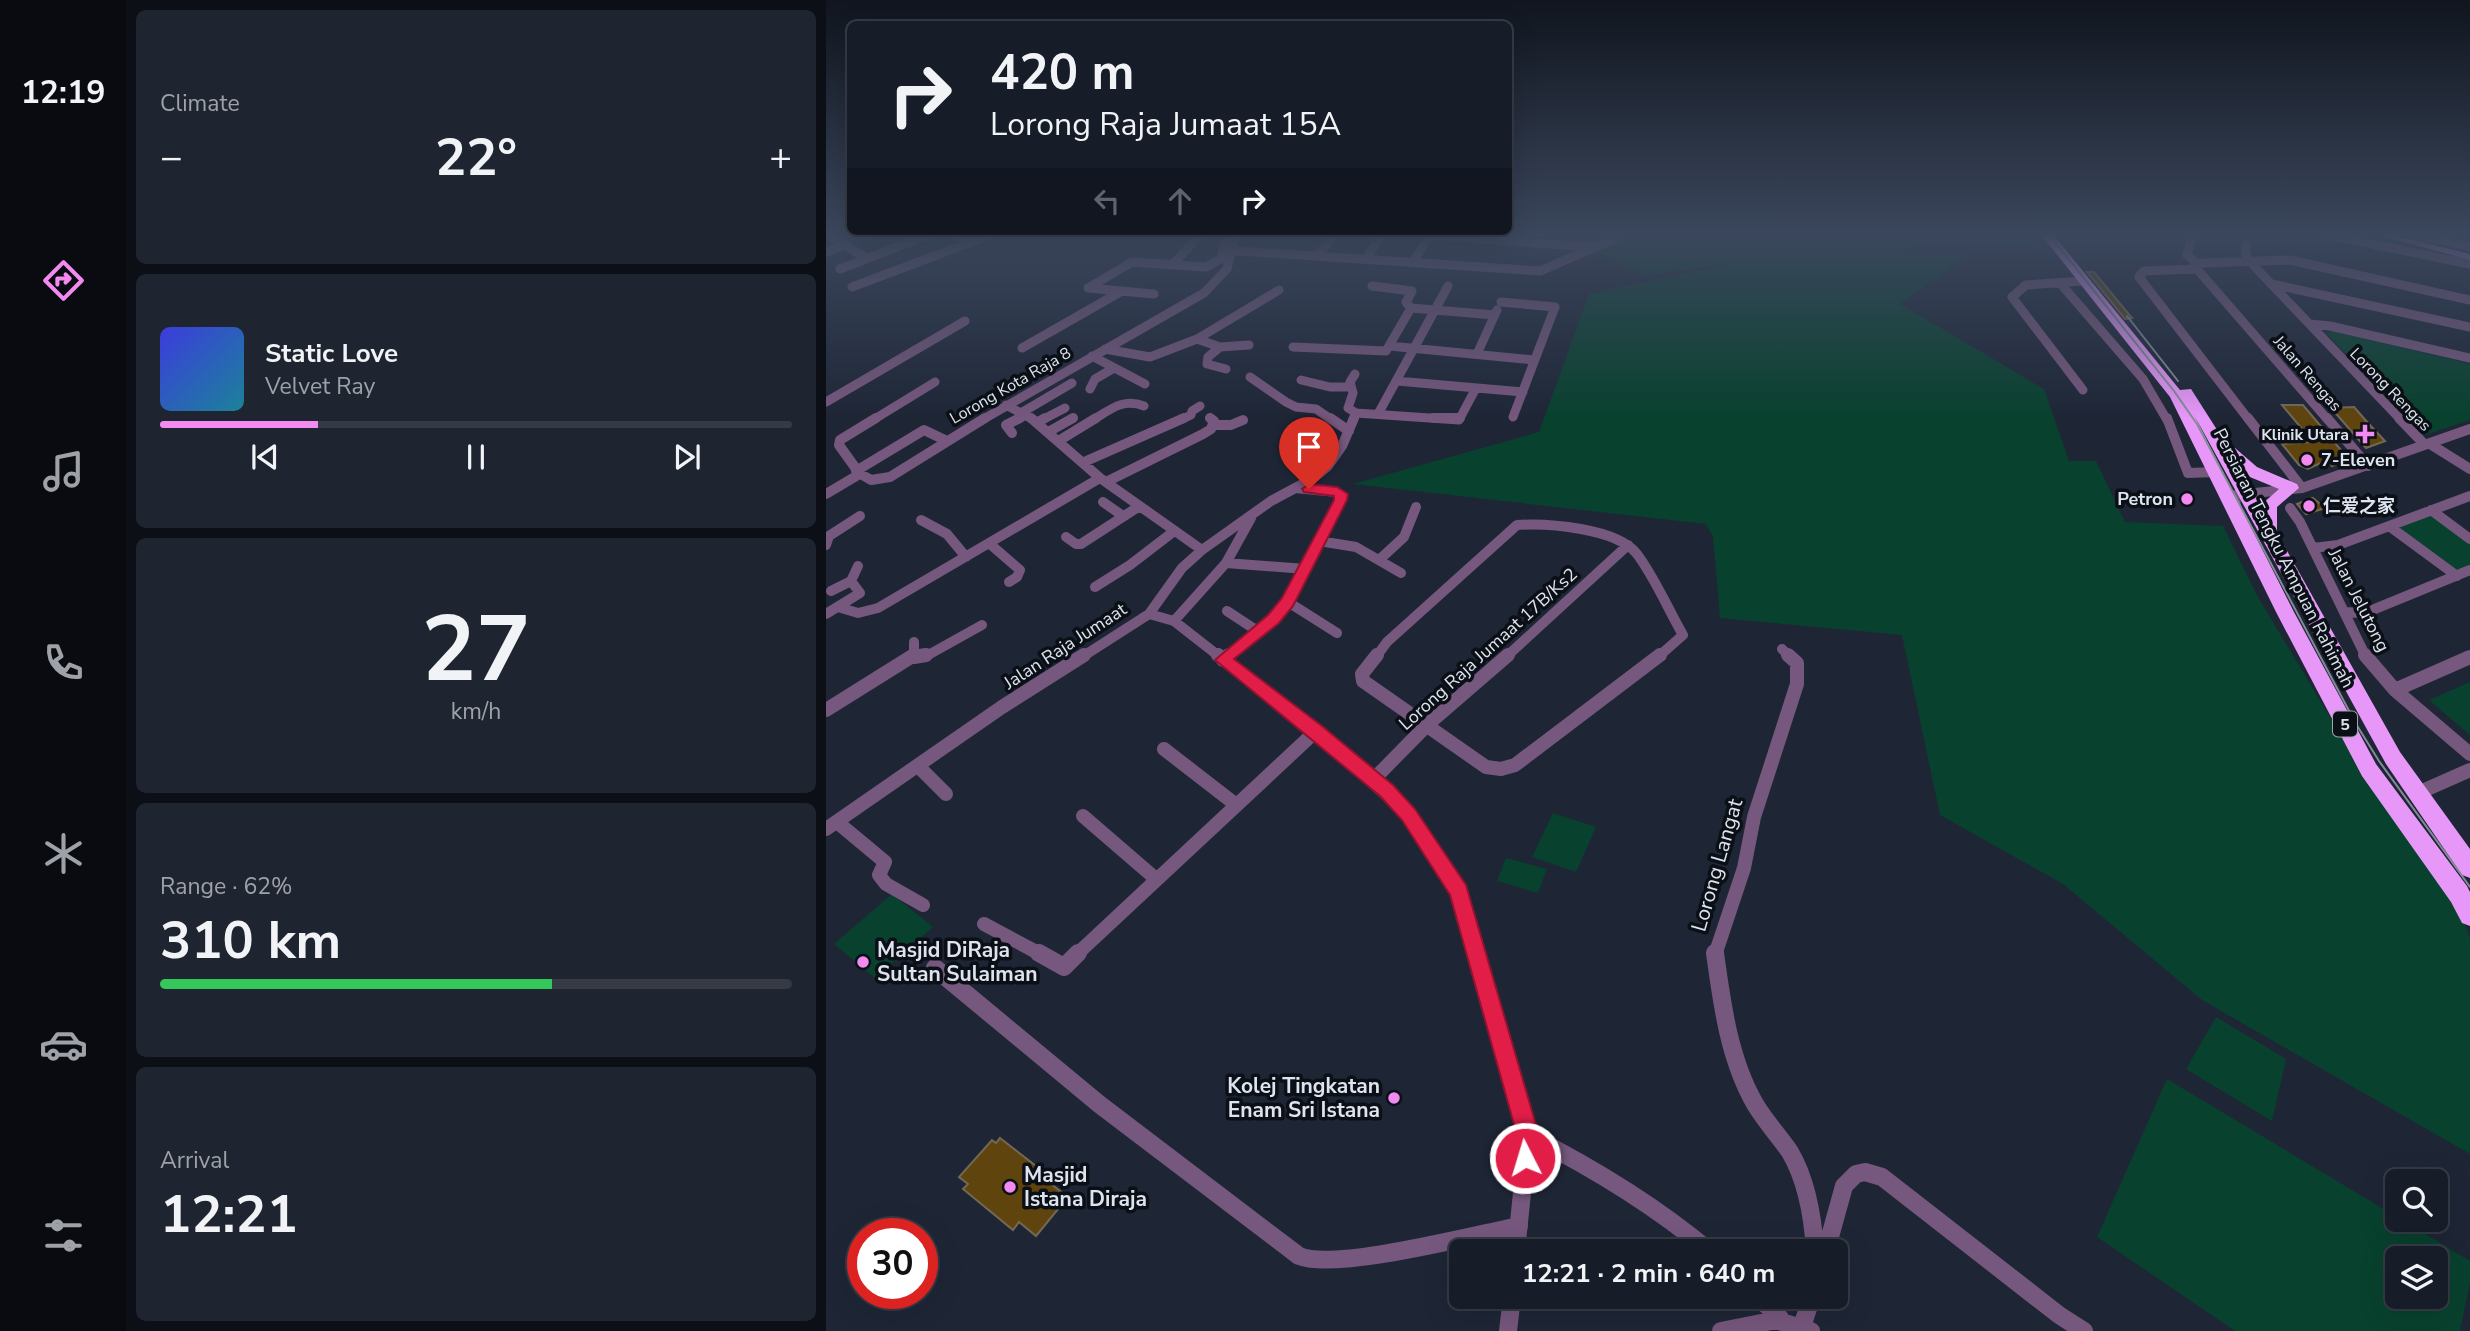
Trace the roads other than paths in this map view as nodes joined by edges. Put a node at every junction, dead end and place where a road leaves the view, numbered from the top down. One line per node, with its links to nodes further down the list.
1 (1118, 294): 30 (street)
2 (1202, 294): 32 (street, Lorong Kota Raja 8)
3 (1272, 294): 25 (street)
4 (1382, 294): 17 (street)
5 (1410, 294): 19 (street)
6 (1444, 294): 20 (street)
7 (2017, 294): 49 (street)
8 (2070, 294): 76 (street)
9 (2095, 294): 76 (highway, Persiaran Tengku Ampuan Rahimah / 5)
10 (2110, 294): 64 (highway, Persiaran Tengku Ampuan Rahimah / 5)
11 (2152, 294): 79 (street)
12 (2220, 294): 73 (street, Jalan Rengas)
13 (2282, 294): 23 (street, Lorong Rengas)
14 (2321, 294): 24 (street)
15 (2444, 294): 18 (street)
16 (1502, 298): 21 (street); 36 (street)
17 (1378, 300)
18 (2470, 300)
19 (1411, 308): 20 (street); 28 (street)
20 (1436, 311): 21 (street); 31 (street)
21 (1495, 314): 33 (street)
22 (965, 321): 51 (street)
23 (2310, 324): 35 (street); 71 (street, Lorong Rengas)
24 (2470, 327)
25 (1197, 339): 29 (street); 32 (street)
26 (1249, 345): 29 (street)
27 (1293, 346): 28 (street)
28 (1390, 346): 31 (street)
29 (1220, 347): 38 (street)
30 (1022, 348)
31 (1416, 348): 33 (street); 42 (street)
32 (1105, 349): 34 (street, Lorong Kota Raja 8)
33 (1477, 354): 36 (street)
34 (1092, 356): 37 (street); 52 (street, Lorong Kota Raja 8)
35 (2470, 358)
36 (1534, 360): 50 (street)
37 (1114, 368): 45 (street); 48 (street)
38 (1226, 369)
39 (1354, 374): 46 (street)
40 (1250, 377): 67 (street)
41 (1301, 380): 46 (street)
42 (1397, 381): 47 (street); 57 (street)
43 (934, 382): 75 (street)
44 (1072, 383): 58 (street)
45 (1145, 383)
46 (1351, 387): 56 (street)
47 (1476, 388): 50 (street); 57 (street)
48 (1090, 389)
49 (2083, 390)
50 (1523, 392): 59 (street)
51 (826, 402)
52 (1006, 405): 58 (street); 70 (street, Lorong Kota Raja 8)
53 (1144, 406): 69 (street)
54 (1200, 406): 72 (street)
55 (1065, 408): 63 (street)
56 (1356, 413): 57 (street); 67 (street, Jalan Raja Jumaat)
57 (1378, 414)
58 (1022, 415): 63 (street); 68 (street)
59 (1513, 417)
60 (1073, 418): 66 (street)
61 (1243, 420): 62 (street)
62 (1212, 421): 77 (street)
63 (1038, 422): 66 (street)
64 (2207, 423): 79 (highway); 80 (highway, Persiaran Tengku Ampuan Rahimah / 5)
65 (2470, 429): 71 (street)
66 (1050, 431): 69 (street)
67 (1349, 431): 78 (street, Jalan Raja Jumaat)
68 (1012, 433)
69 (1060, 440): 72 (street)
70 (947, 441): 75 (street, Lorong Kota Raja 8); 75 (street)
71 (2428, 444): 73 (street); 74 (street)
72 (1084, 462): 77 (street)
73 (2368, 466): 79 (street)
74 (2470, 469)
75 (857, 473): 81 (street)
76 (2217, 474): 80 (street); 87 (highway, Persiaran Tengku Ampuan Rahimah / 5)
77 (1103, 480): 88 (street); 98 (street)
78 (1294, 488): 89 (street, Jalan Raja Jumaat); 97 (street)
79 (2296, 488): 80 (street); 93 (highway)
80 (2243, 489): 87 (street); 93 (highway, Persiaran Tengku Ampuan Rahimah / 5)
81 (826, 494)
82 (2470, 496): 86 (street)
83 (1104, 502): 88 (street)
84 (1416, 507): 104 (street)
85 (2290, 508): 101 (street, Jalan Jelutong)
86 (2431, 510): 92 (street); 96 (street)
87 (2235, 511): 147 (highway, Persiaran Tengku Ampuan Rahimah / 5)
88 (1131, 512): 94 (street); 95 (street)
89 (1253, 514): 102 (street, Jalan Raja Jumaat); 105 (street)
90 (859, 516): 99 (street)
91 (921, 520): 103 (street)
92 (2389, 526): 101 (street); 110 (street)
93 (2269, 534): 144 (highway, Persiaran Tengku Ampuan Rahimah / 5)
94 (1173, 535): 102 (street); 113 (street)
95 (1066, 537)
96 (2470, 539)
97 (1319, 541): 104 (street); 107 (street)
98 (990, 544): 103 (street); 112 (street)
99 (826, 545)
100 (1628, 545): 132 (street, Lorong Raja Jumaat 17B/Ks2); 132 (street); 132 (street)
101 (2313, 548): 118 (street, Jalan Jelutong)
102 (1202, 550): 120 (street, Jalan Raja Jumaat)
103 (966, 557): 116 (street)
104 (1379, 560): 109 (street)
105 (1226, 563): 107 (street); 121 (street)
106 (858, 566): 111 (street)
107 (1305, 569): 115 (street)
108 (2470, 570): 110 (street)
109 (1401, 573)
110 (2457, 576): 118 (street)
111 (851, 581): 114 (street); 116 (street)
112 (1009, 582)
113 (1095, 587)
114 (831, 591)
115 (1288, 602): 123 (street); 124 (street)
116 (838, 607): 119 (street)
117 (1227, 611): 123 (street)
118 (2344, 612): 130 (street, Jalan Jelutong)
119 (826, 614)
120 (1149, 614): 121 (street); 136 (street, Jalan Raja Jumaat)
121 (1174, 621): 129 (street)
122 (982, 625): 127 (street)
123 (1259, 632): 129 (street)
124 (1337, 633)
125 (914, 642): 127 (street)
126 (1782, 649): 154 (street, Lorong Langat)
127 (914, 657): 131 (street)
128 (2470, 657): 130 (street)
129 (1223, 660): 133 (street)
130 (2395, 690): 135 (street, Jalan Jelutong)
131 (826, 710)
132 (1427, 725): 138 (street, Lorong Raja Jumaat 17B/Ks2)
133 (1316, 731): 138 (street); 141 (street)
134 (1164, 749): 141 (street)
135 (2470, 754)
136 (918, 766): 140 (street); 143 (street, Jalan Raja Jumaat)
137 (2470, 770): 139 (street)
138 (1374, 779): 150 (street)
139 (2427, 789)
140 (946, 794)
141 (1235, 804): 145 (street)
142 (1083, 816): 145 (street)
143 (832, 826): 146 (street)
144 (2470, 868)
145 (1157, 879): 148 (street)
146 (923, 905)
147 (2470, 915)
148 (984, 924)
149 (935, 968): 151 (street)
150 (1528, 1135): 151 (street); 153 (street)
151 (1519, 1226): 152 (street)
152 (1517, 1239)
153 (1694, 1239)
154 (1815, 1239)
155 (1829, 1239): 163 (street)
156 (1511, 1309): 161 (street)
157 (1771, 1309): 159 (street)
158 (1810, 1309): 160 (street)
159 (1780, 1318): 160 (street); 162 (street)
160 (1807, 1329)
161 (1508, 1331)
162 (1721, 1331)
163 (2084, 1331)

